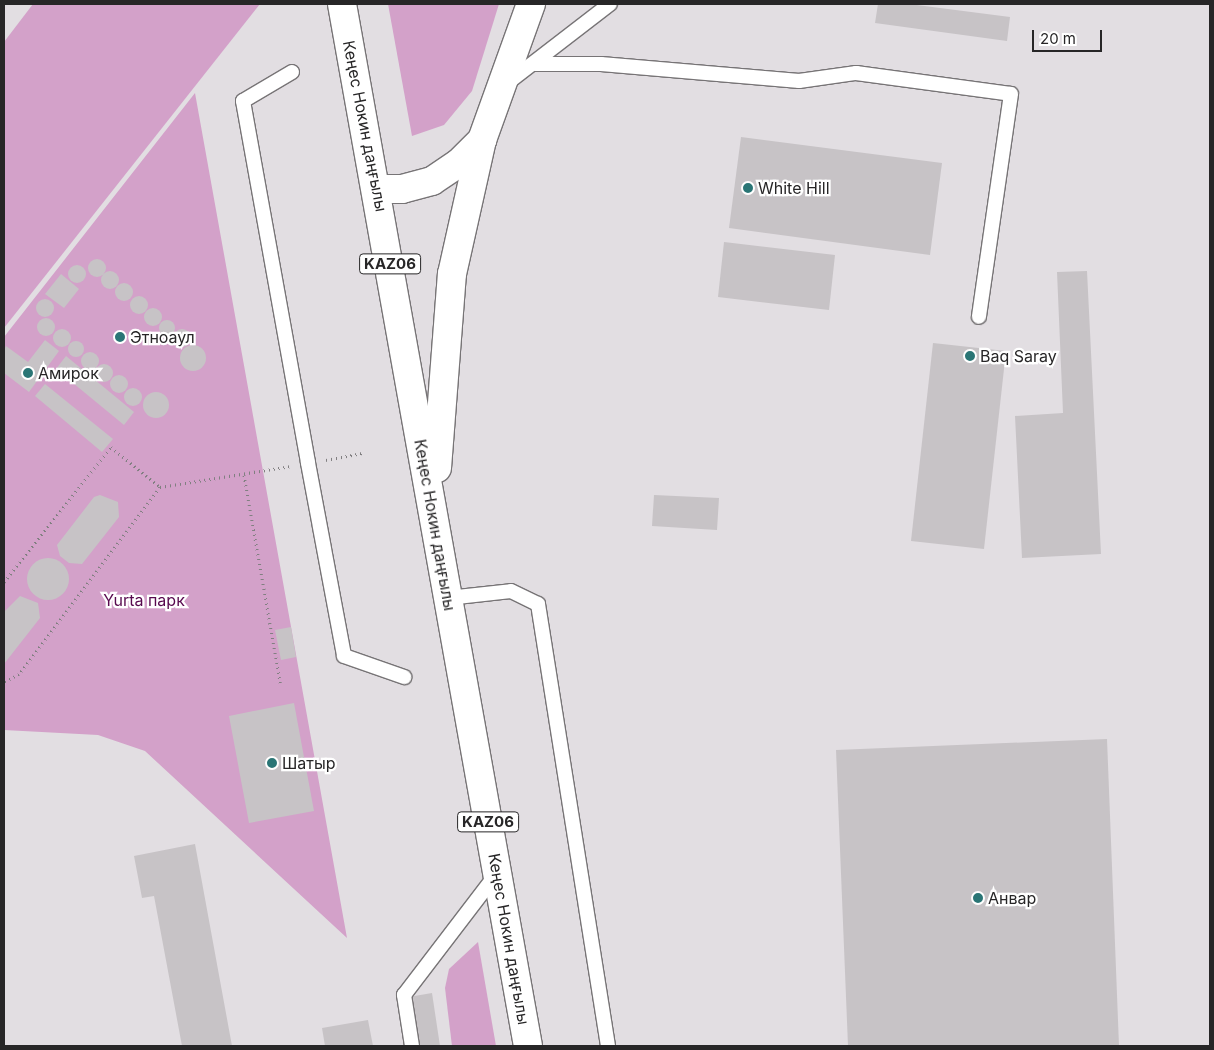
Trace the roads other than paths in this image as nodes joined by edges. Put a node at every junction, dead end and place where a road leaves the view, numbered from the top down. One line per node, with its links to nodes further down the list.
1 (342, 4): 8 (highway, Кеңес Нокин даңғылы / KАZ06)
2 (532, 4): 6 (highway)
3 (610, 4): 4 (lane)
4 (535, 64): 6 (lane); 9 (lane)
5 (292, 72): 12 (lane)
6 (503, 86): 7 (highway)
7 (482, 140): 8 (highway); 10 (highway)
8 (377, 189): 10 (highway, Кеңес Нокин даңғылы / KАZ06)
9 (979, 317)
10 (435, 524): 11 (highway, Кеңес Нокин даңғылы / KАZ06)
11 (448, 598): 13 (highway, Кеңес Нокин даңғылы / KАZ06); 16 (lane)
12 (404, 677)
13 (496, 870): 14 (lane); 15 (highway, Кеңес Нокин даңғылы / KАZ06)
14 (412, 1046)
15 (528, 1046)
16 (608, 1046)

